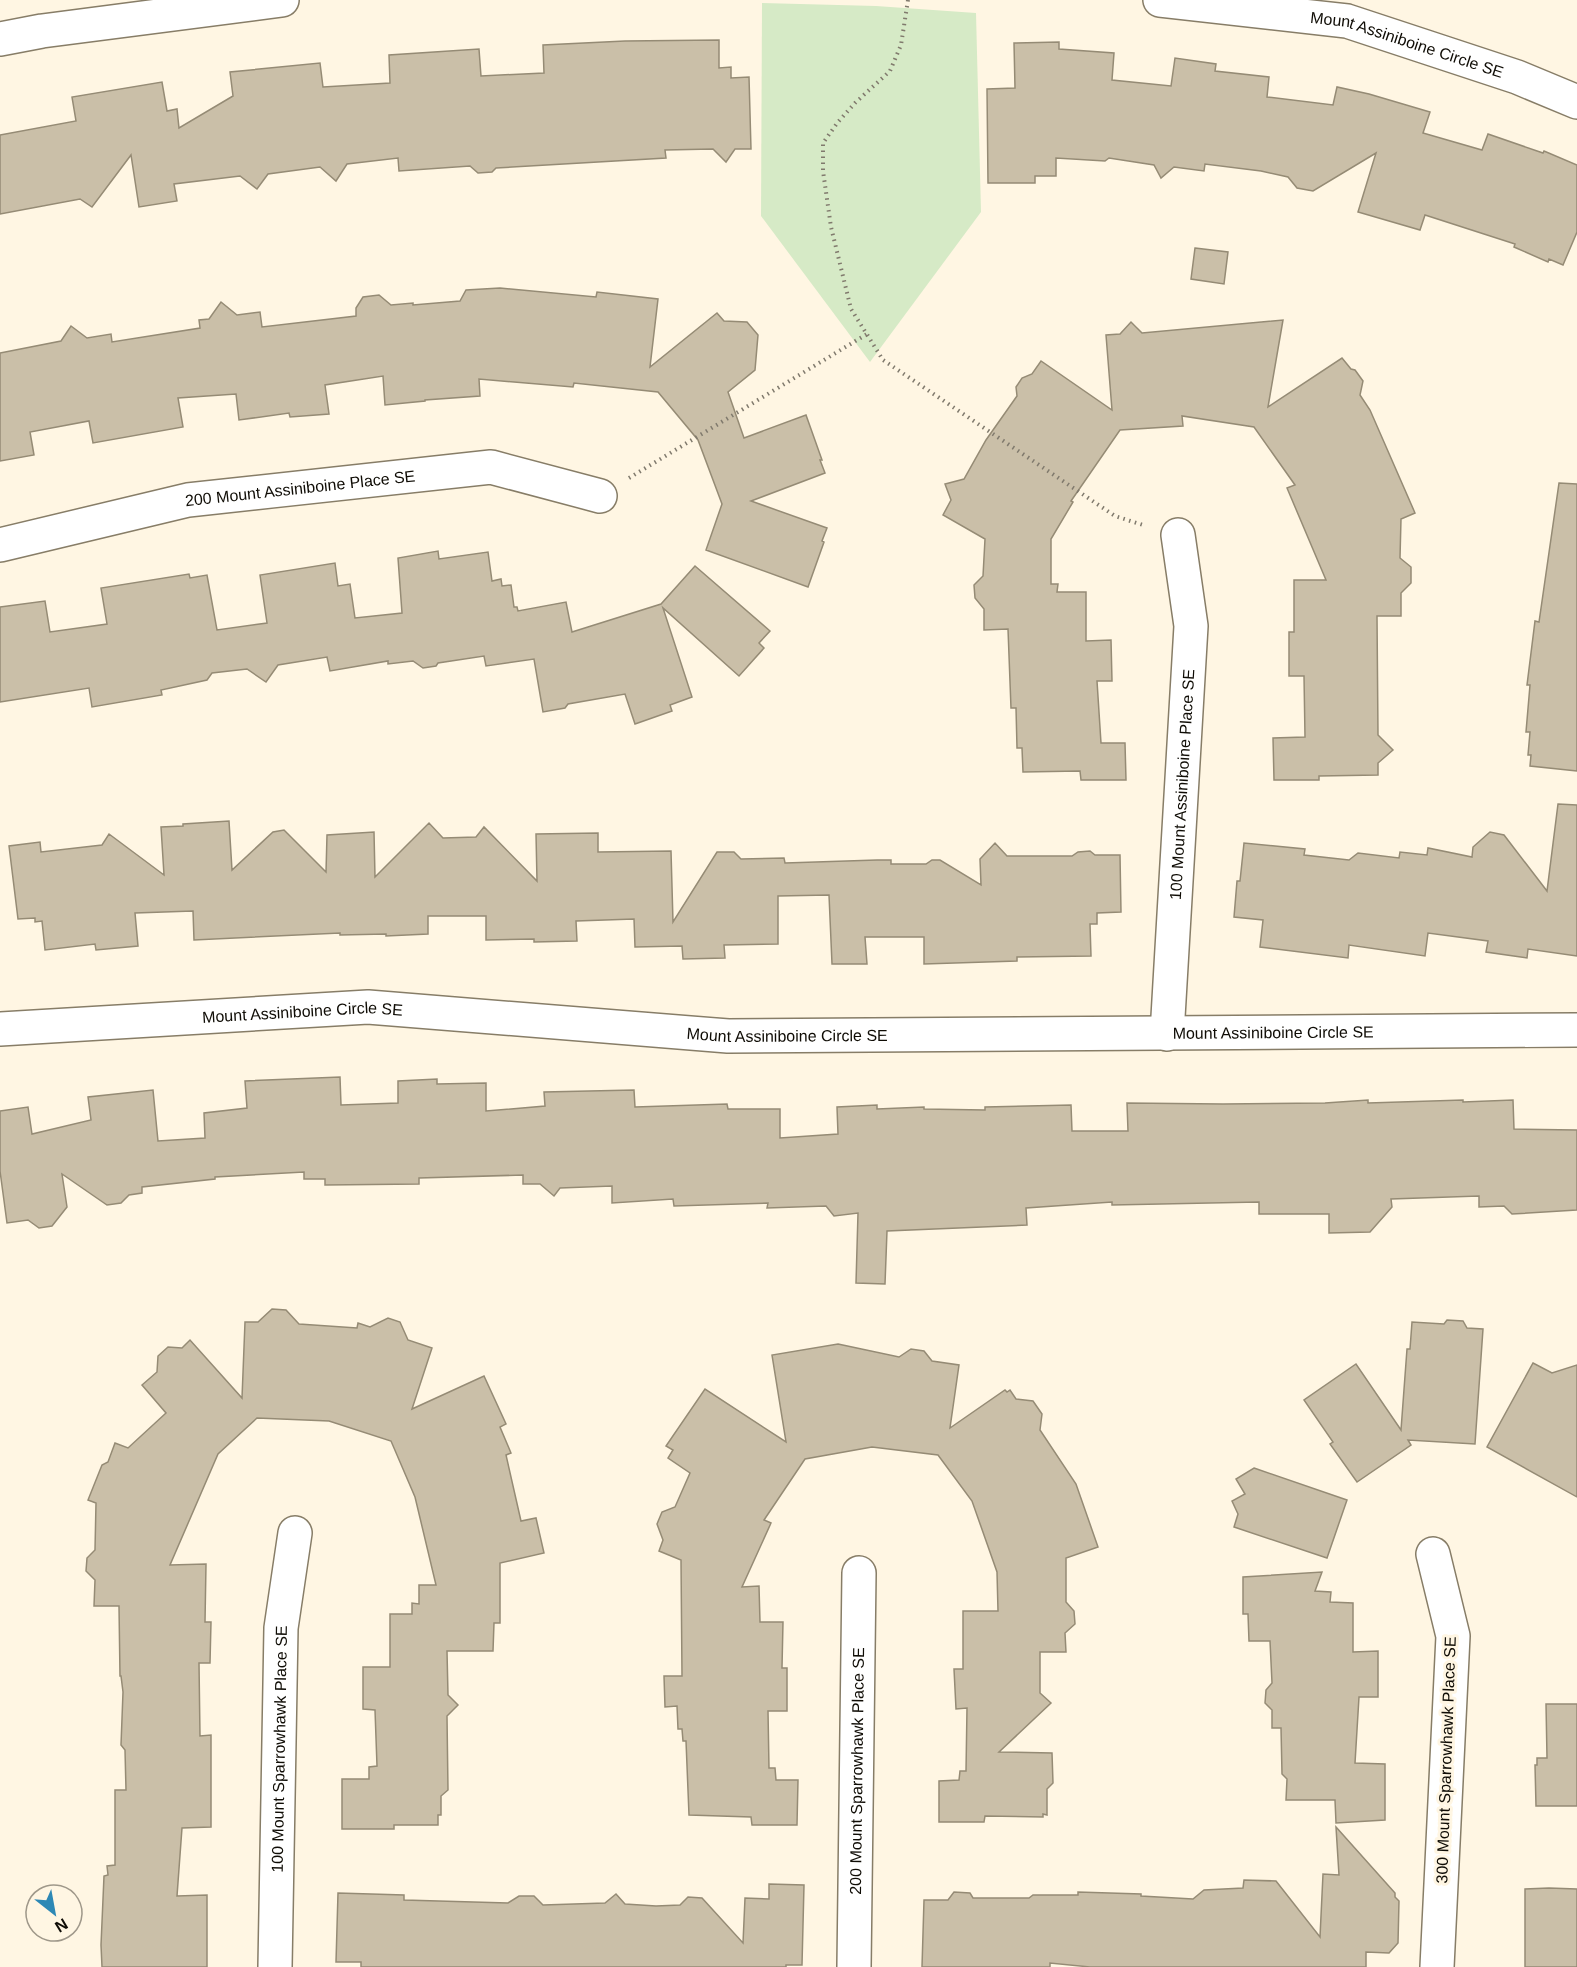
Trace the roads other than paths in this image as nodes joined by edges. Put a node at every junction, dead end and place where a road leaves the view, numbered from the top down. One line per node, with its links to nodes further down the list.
1 (282, 0): 3 (street)
2 (1160, 0): 4 (street, Mount Assiniboine Circle SE)
3 (0, 39)
4 (1577, 102)
5 (600, 496): 7 (street, 200 Mount Assiniboine Place SE)
6 (1178, 535): 10 (street, 100 Mount Assiniboine Place SE)
7 (0, 545)
8 (0, 1029): 10 (street, Mount Assiniboine Circle SE)
9 (1577, 1030): 10 (street, Mount Assiniboine Circle SE)
10 (1167, 1034)
11 (295, 1533): 14 (street, 100 Mount Sparrowhawk Place SE)
12 (1433, 1554): 16 (street, 300 Mount Sparrowhawk Place SE)
13 (860, 1573): 15 (street, 200 Mount Sparrowhawk Place SE)
14 (275, 1967)
15 (854, 1967)
16 (1437, 1967)

